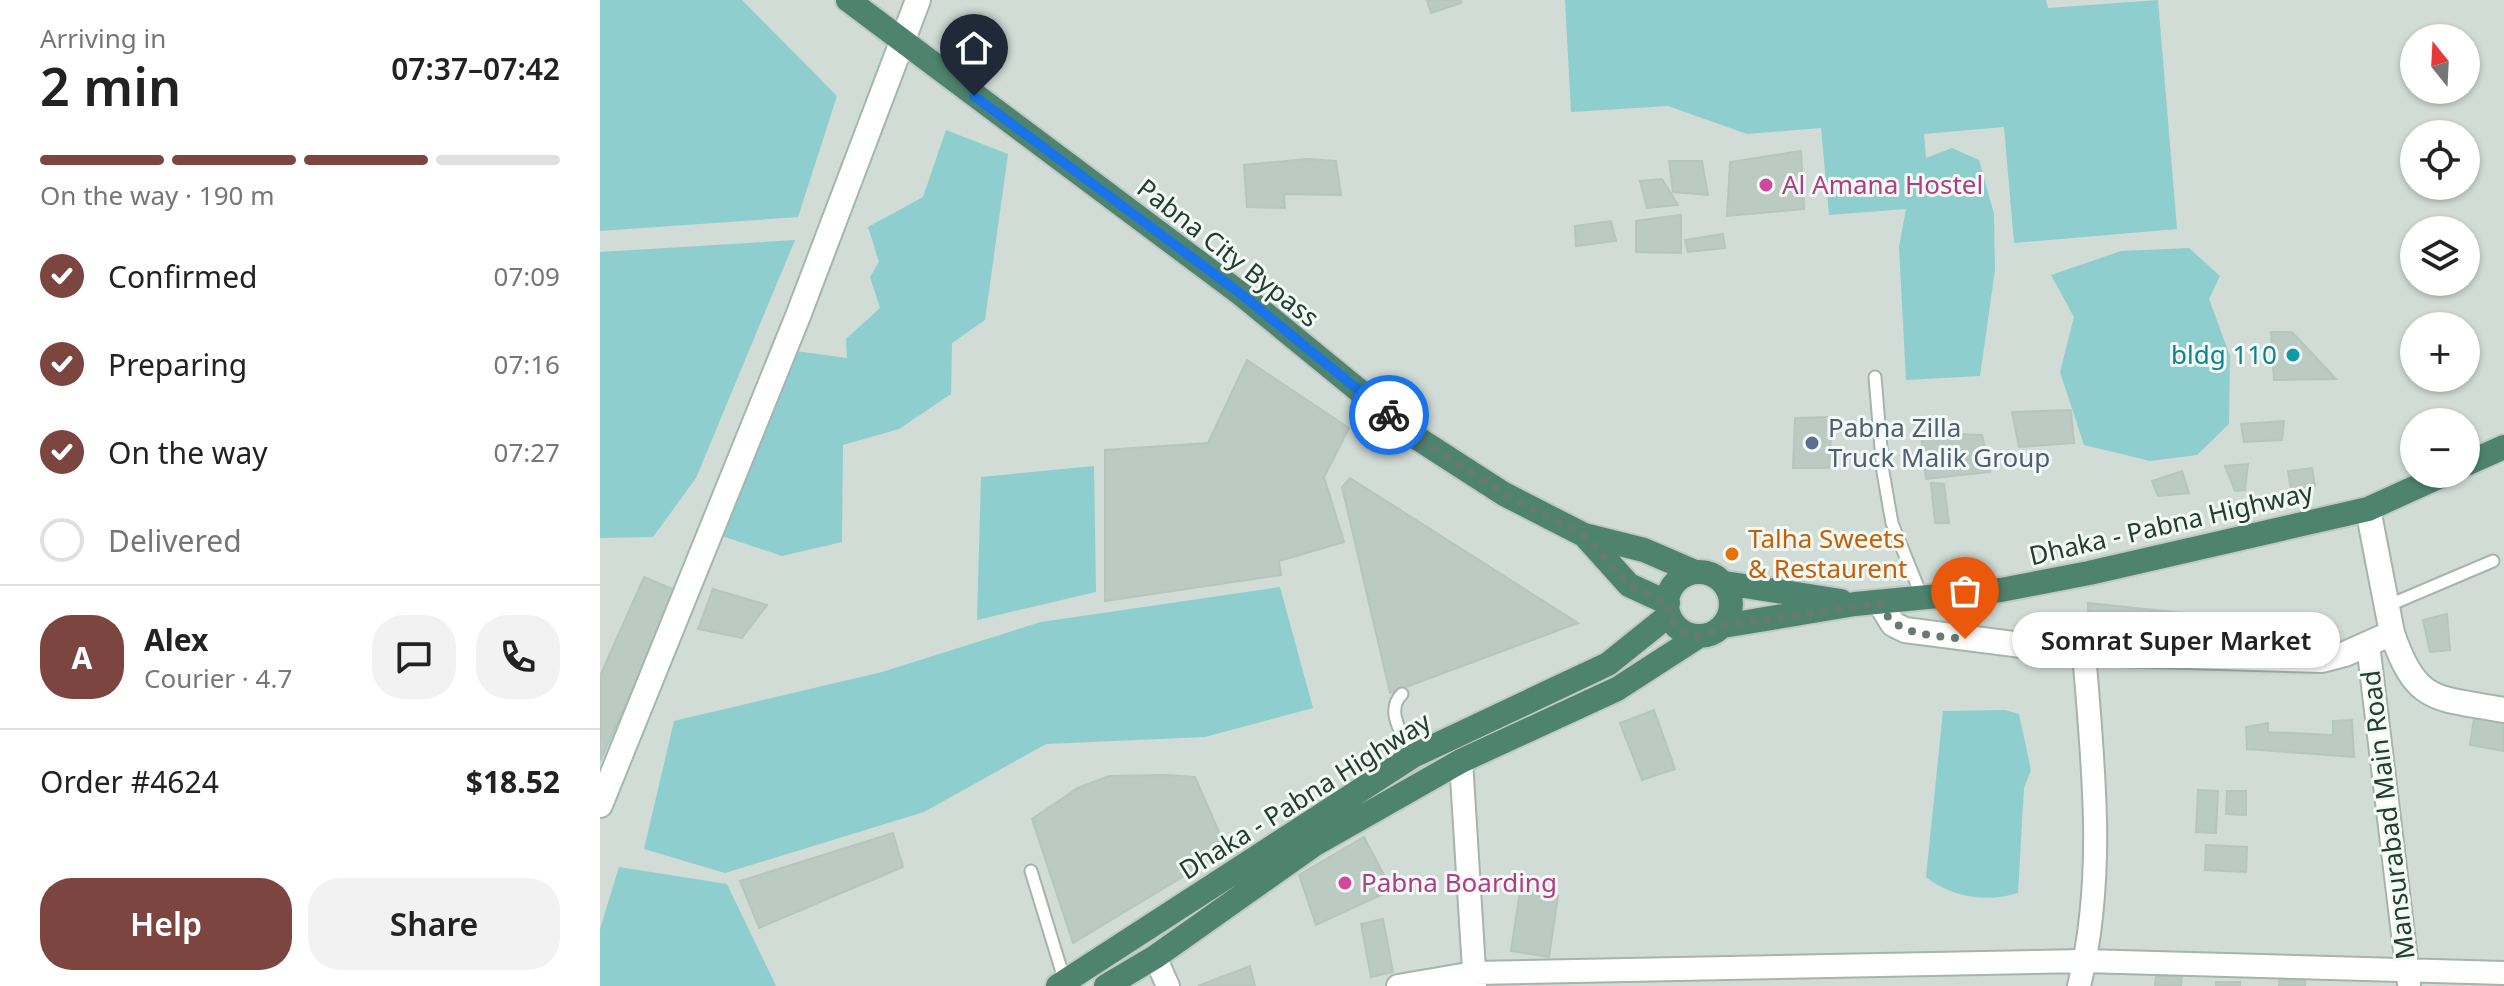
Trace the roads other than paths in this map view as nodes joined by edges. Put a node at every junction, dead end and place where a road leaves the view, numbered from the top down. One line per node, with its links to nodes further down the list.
1 (848, 0): 3 (highway, Pabna City Bypass)
2 (918, 0): 3 (main road)
3 (901, 42): 9 (highway, Pabna City Bypass); 28 (main road)
4 (1875, 377): 13 (lane)
5 (2504, 447): 6 (highway)
6 (2480, 458)
7 (2414, 488): 8 (highway, Dhaka - Pabna Highway)
8 (2368, 509): 13 (highway, Dhaka - Pabna Highway); 15 (main road)
9 (1584, 535): 11 (highway, Pabna City Bypass); 16 (highway, Pabna City Bypass)
10 (2493, 561): 15 (lane)
11 (1695, 572): 12 (highway); 16 (highway)
12 (1725, 583): 14 (highway, Dhaka - Pabna Highway); 17 (highway)
13 (1922, 598): 14 (highway, Dhaka - Pabna Highway)
14 (1867, 604): 17 (highway, Dhaka - Pabna Highway); 21 (main road)
15 (2387, 606): 18 (main road)
16 (1668, 609): 19 (highway); 22 (highway, Dhaka - Pabna Highway)
17 (1723, 626): 19 (highway)
18 (2392, 633): 20 (main road); 25 (main road)
19 (1696, 638): 23 (highway, Dhaka - Pabna Highway)
20 (2368, 644): 21 (main road); 35 (street, Mansurabad Main Road)
21 (2084, 653): 32 (street)
22 (1608, 664): 23 (highway); 26 (highway, Dhaka - Pabna Highway)
23 (1617, 689): 27 (highway, Dhaka - Pabna Highway)
24 (1402, 694): 26 (lane)
25 (2504, 710)
26 (1413, 756): 30 (highway, Dhaka - Pabna Highway)
27 (1461, 761): 30 (highway, Dhaka - Pabna Highway); 34 (street)
28 (600, 805)
29 (1031, 871): 36 (lane)
30 (1255, 871): 31 (highway, Dhaka - Pabna Highway); 36 (highway, Dhaka - Pabna Highway)
31 (1155, 957): 37 (highway, Dhaka - Pabna Highway); 38 (street)
32 (2085, 961): 34 (street); 35 (street); 40 (street)
33 (2504, 973): 35 (street)
34 (1474, 979): 39 (street)
35 (2408, 979)
36 (1064, 985)
37 (1106, 986)
38 (1168, 986)
39 (1398, 986)
40 (2079, 986)

